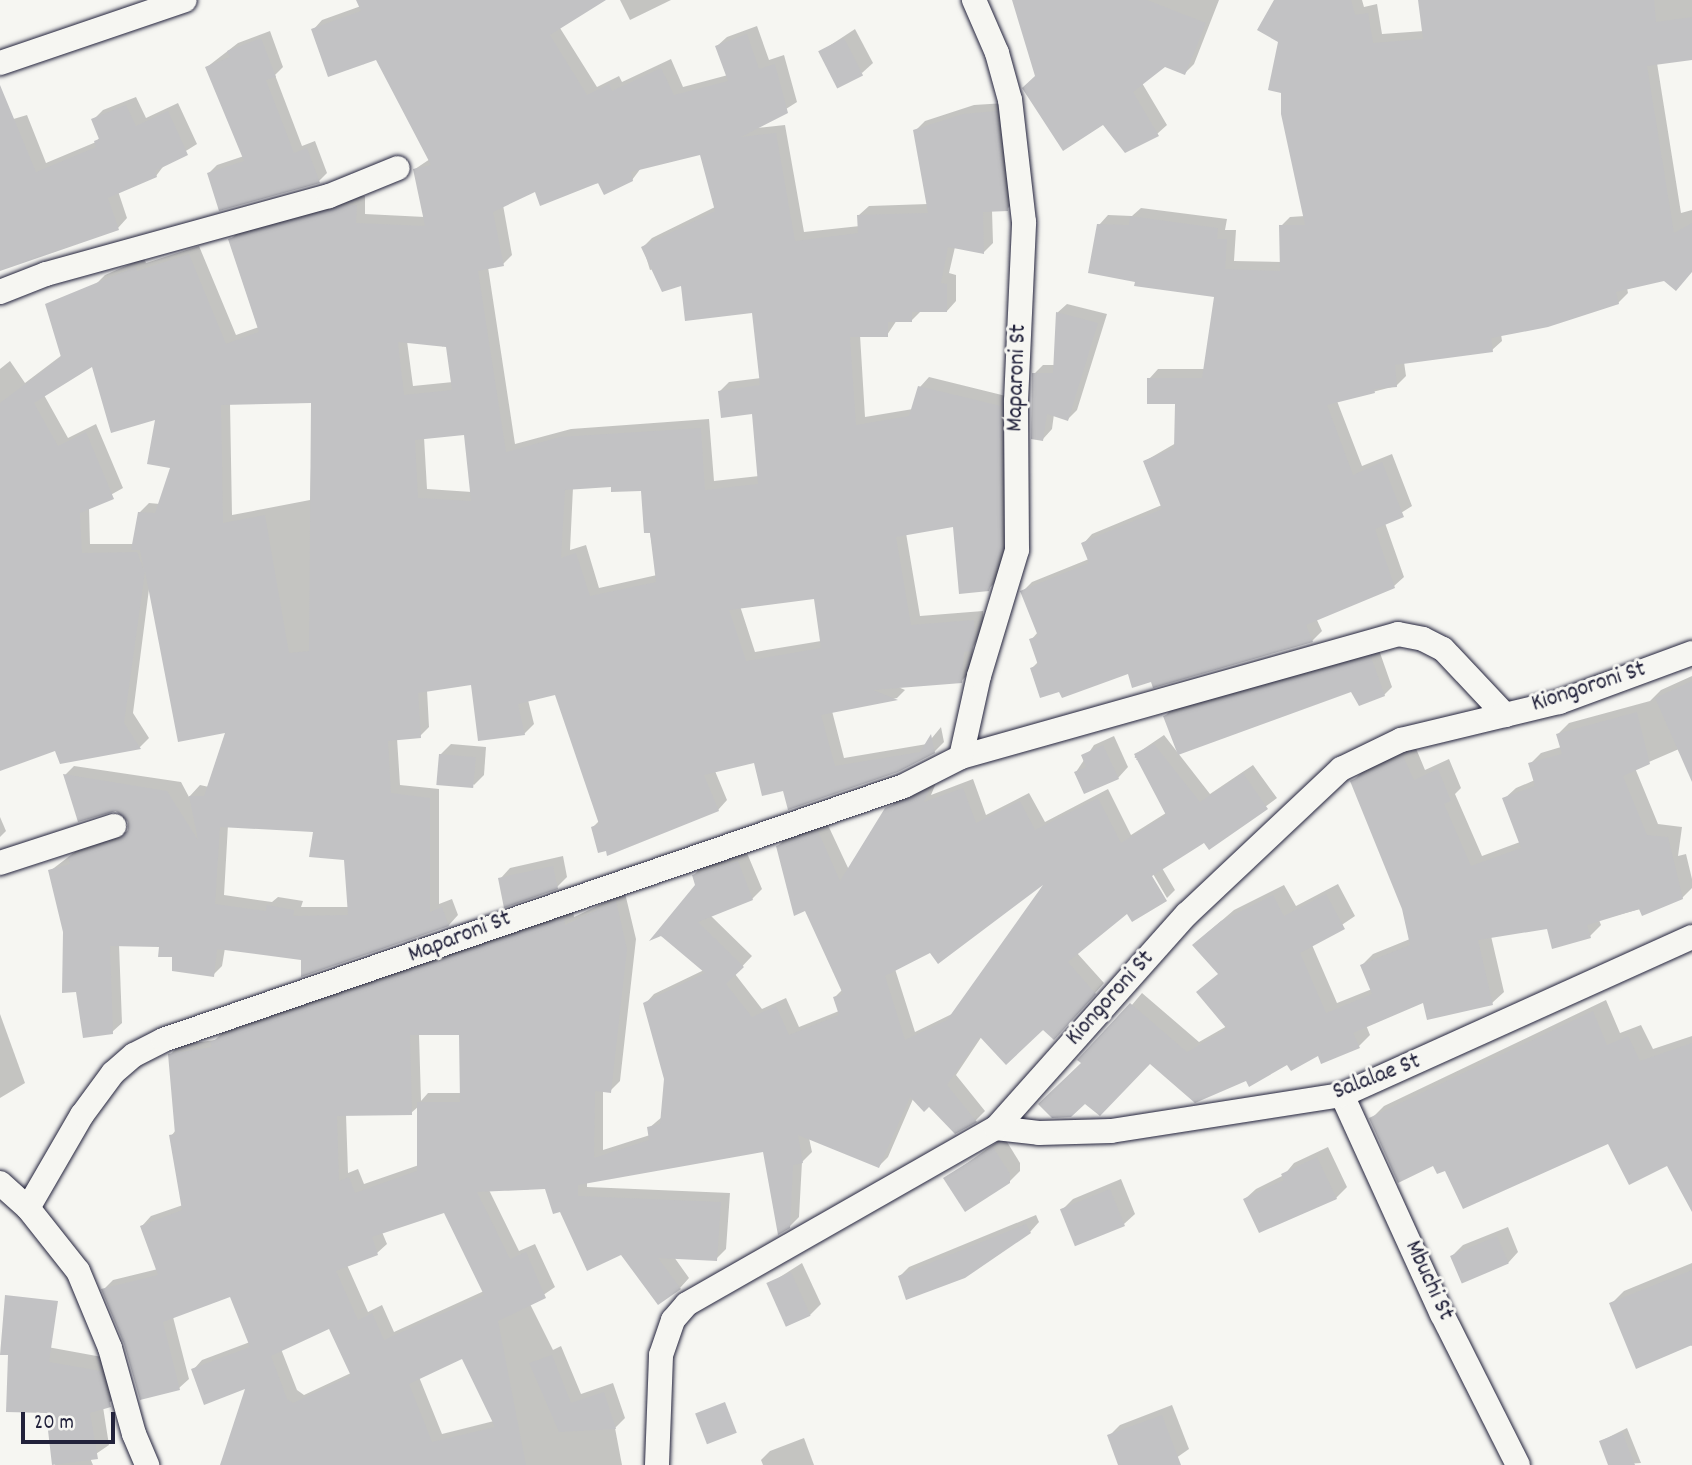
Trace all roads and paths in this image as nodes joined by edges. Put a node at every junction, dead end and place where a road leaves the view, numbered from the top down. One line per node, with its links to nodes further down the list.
1 (185, 0): 3 (street)
2 (974, 0): 8 (street, Maparoni St)
3 (0, 63)
4 (398, 168): 5 (street)
5 (0, 292)
6 (1692, 653): 7 (street, Kiongoroni St)
7 (1505, 715): 8 (street, Maparoni St); 13 (street, Kiongoroni St)
8 (961, 757): 15 (street, Maparoni St)
9 (114, 826): 10 (street)
10 (0, 863)
11 (1692, 937): 12 (street, Salalae St)
12 (1342, 1095): 13 (street, Salalae St); 18 (street, Mbuchi St)
13 (996, 1128): 17 (street, Kiongoroni St)
14 (0, 1183): 15 (street)
15 (28, 1209): 16 (street)
16 (147, 1465)
17 (657, 1465)
18 (1518, 1465)

